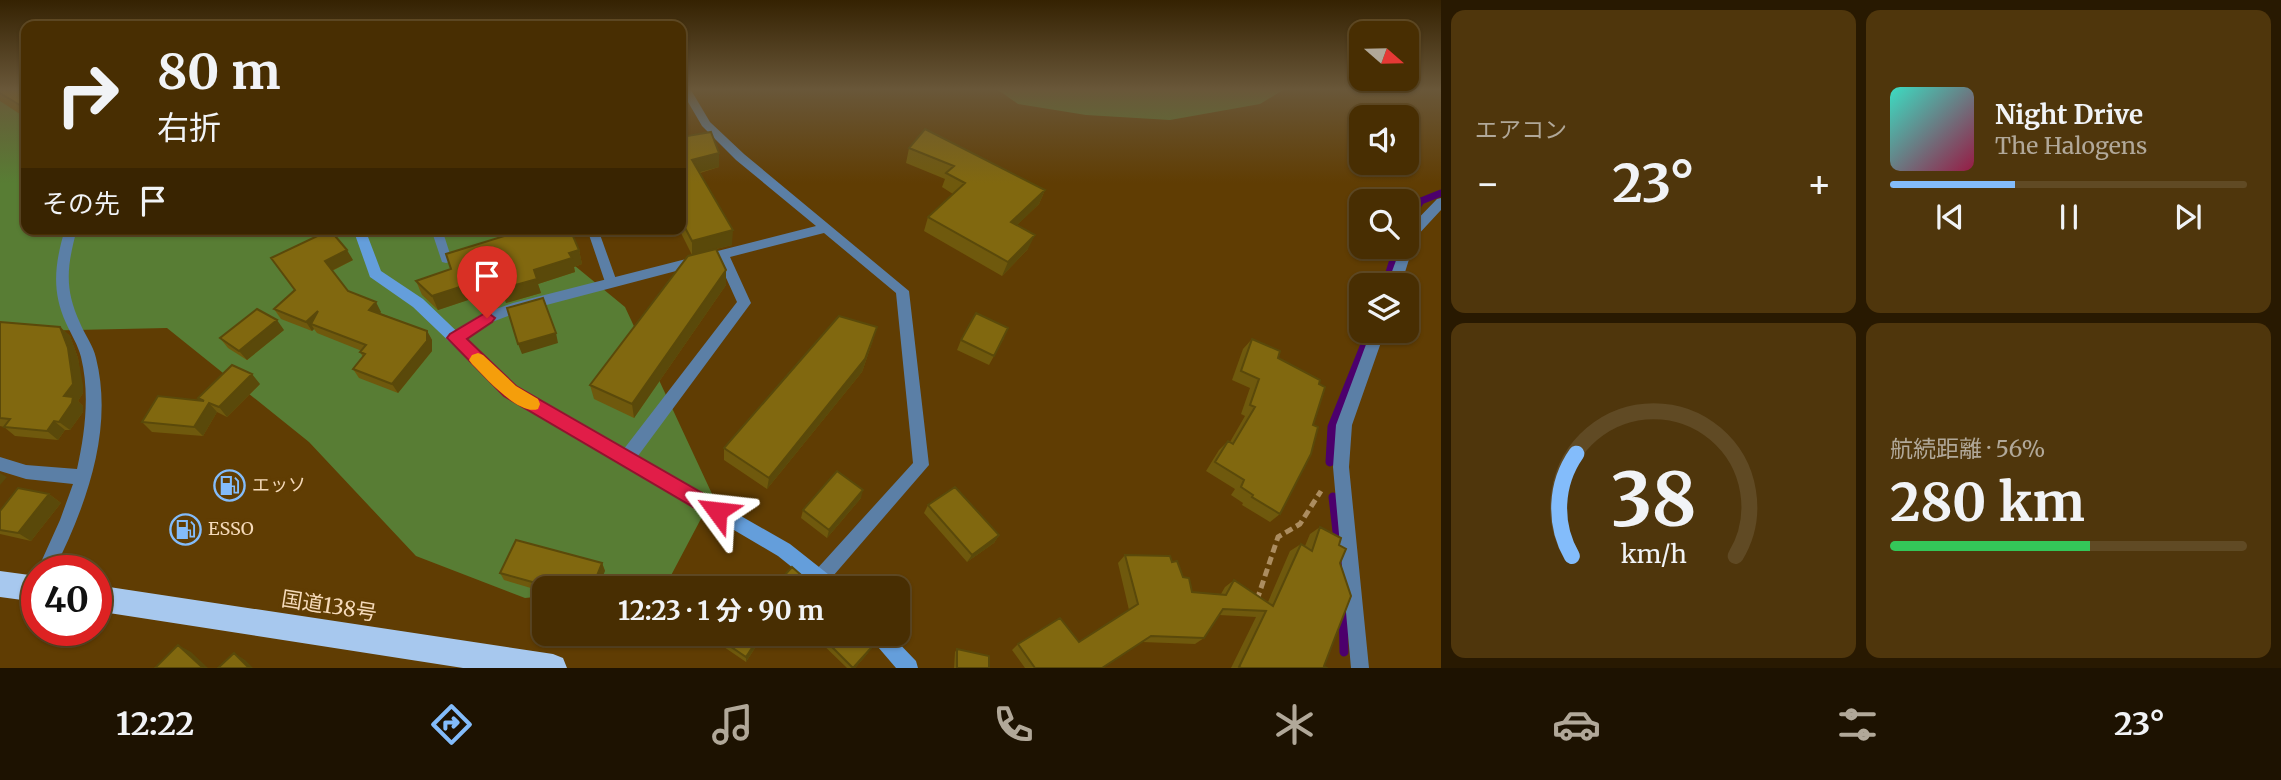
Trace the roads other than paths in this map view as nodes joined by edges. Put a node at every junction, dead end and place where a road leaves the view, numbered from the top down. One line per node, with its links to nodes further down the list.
1 (704, 121): 4 (street)
2 (1441, 202): 3 (street)
3 (1419, 225)
4 (827, 228): 10 (street); 19 (street)
5 (71, 235): 16 (street)
6 (361, 235): 12 (street)
7 (438, 235): 9 (lane)
8 (594, 235): 11 (lane)
9 (470, 251)
10 (722, 254): 11 (street); 14 (street)
11 (611, 282): 12 (street)
12 (455, 338): 14 (street)
13 (1374, 343): 26 (street)
14 (626, 459): 18 (street)
15 (0, 464): 16 (street)
16 (82, 478): 17 (street)
17 (54, 555)
18 (817, 576)
19 (832, 576)
20 (0, 584): 21 (highway)
21 (21, 584)
22 (112, 600): 24 (highway, 国道138号)
23 (889, 646): 25 (street)
24 (553, 668)
25 (909, 668)
26 (1360, 668)

